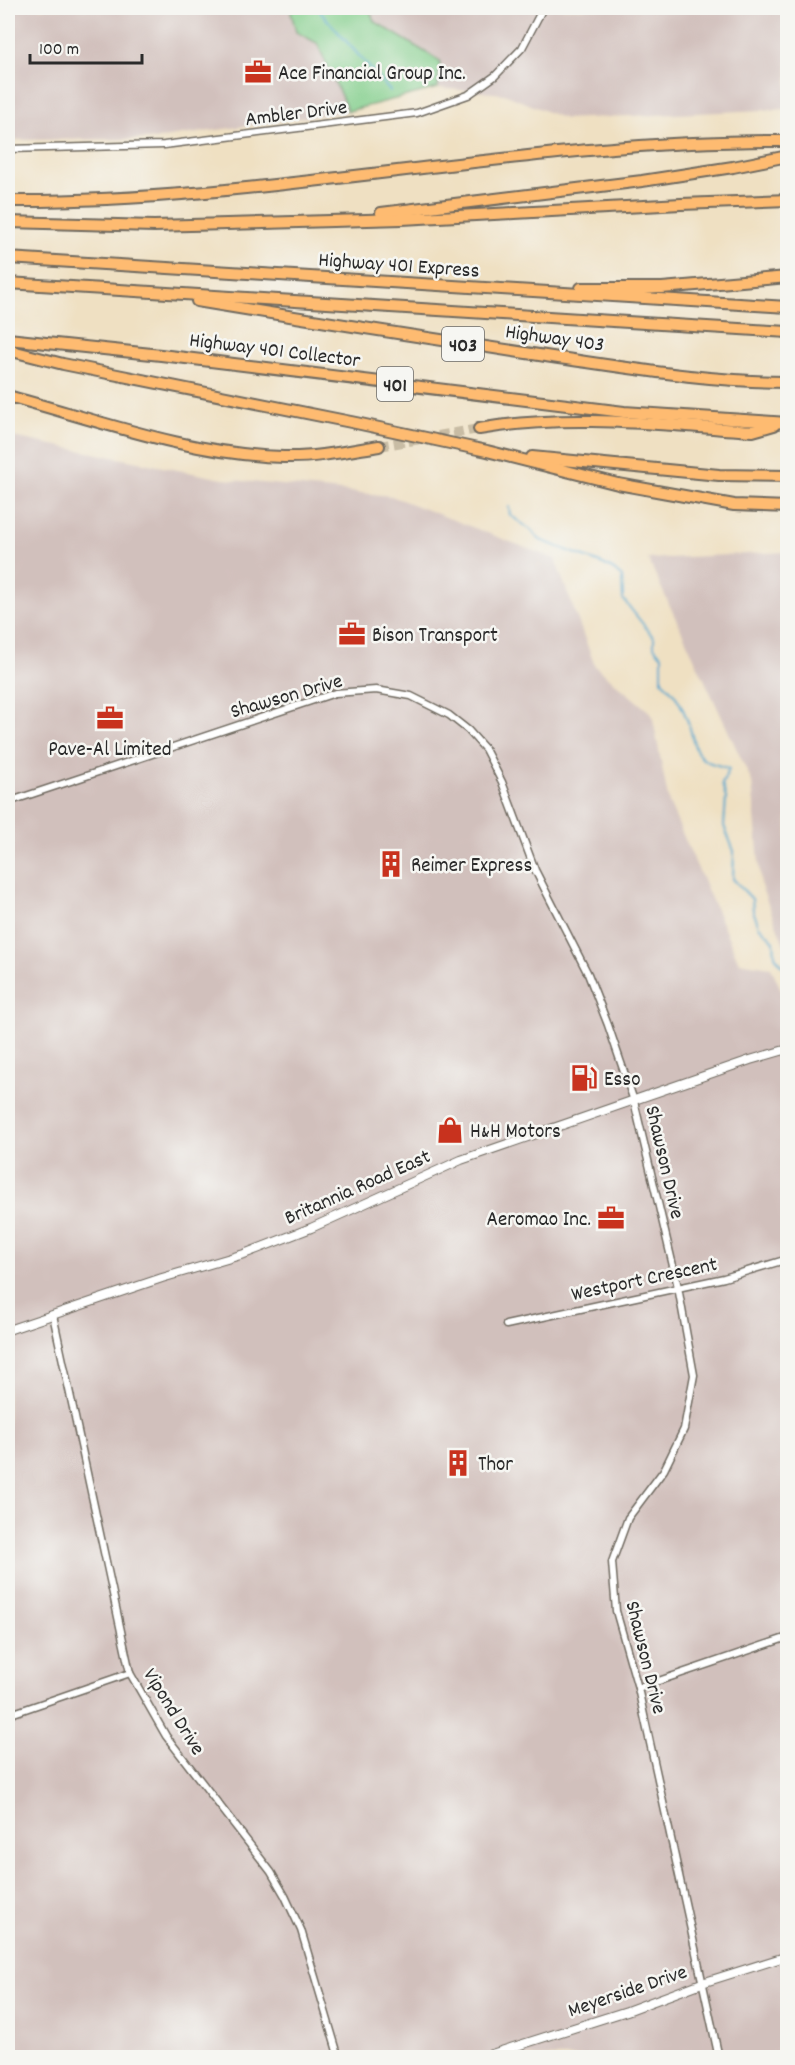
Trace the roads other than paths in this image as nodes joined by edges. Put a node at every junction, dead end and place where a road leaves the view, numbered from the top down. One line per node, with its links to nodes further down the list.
1 (543, 8): 3 (street, Ambler Drive)
2 (788, 141): 6 (highway)
3 (8, 149)
4 (788, 156): 7 (highway)
5 (788, 200): 7 (highway)
6 (8, 201)
7 (325, 220): 8 (highway)
8 (8, 222)
9 (8, 258): 12 (highway, Highway 401 Express)
10 (788, 277): 12 (highway, Highway 403)
11 (8, 283): 13 (highway, Highway 401 Express)
12 (477, 288): 14 (highway, Highway 401 Express)
13 (141, 292): 15 (highway, Highway 401 Express); 18 (highway, Highway 403 / 403)
14 (788, 307)
15 (788, 332)
16 (8, 339): 20 (highway, Highway 401 Collector / 401)
17 (8, 350): 23 (highway)
18 (788, 382)
19 (8, 396): 22 (highway)
20 (785, 423): 21 (highway)
21 (479, 429)
22 (380, 446)
23 (487, 451): 24 (highway); 25 (highway)
24 (788, 476)
25 (788, 507)
26 (8, 802): 28 (street, Shawson Drive)
27 (788, 1049): 28 (street, Britannia Road East)
28 (634, 1101): 30 (street, Shawson Drive); 31 (street, Britannia Road East)
29 (788, 1258): 30 (street, Westport Crescent)
30 (678, 1287): 32 (street, Westport Crescent); 36 (street, Shawson Drive)
31 (53, 1315): 33 (street, Britannia Road East); 35 (street, Vipond Drive)
32 (506, 1325)
33 (8, 1330)
34 (788, 1637): 36 (street)
35 (130, 1673): 37 (street); 40 (street, Vipond Drive)
36 (638, 1688): 39 (street, Shawson Drive)
37 (8, 1715)
38 (788, 1956): 39 (street, Meyerside Drive)
39 (702, 1983): 41 (street, Meyerside Drive); 42 (street, Shawson Drive)
40 (339, 2058)
41 (479, 2058)
42 (719, 2058)

